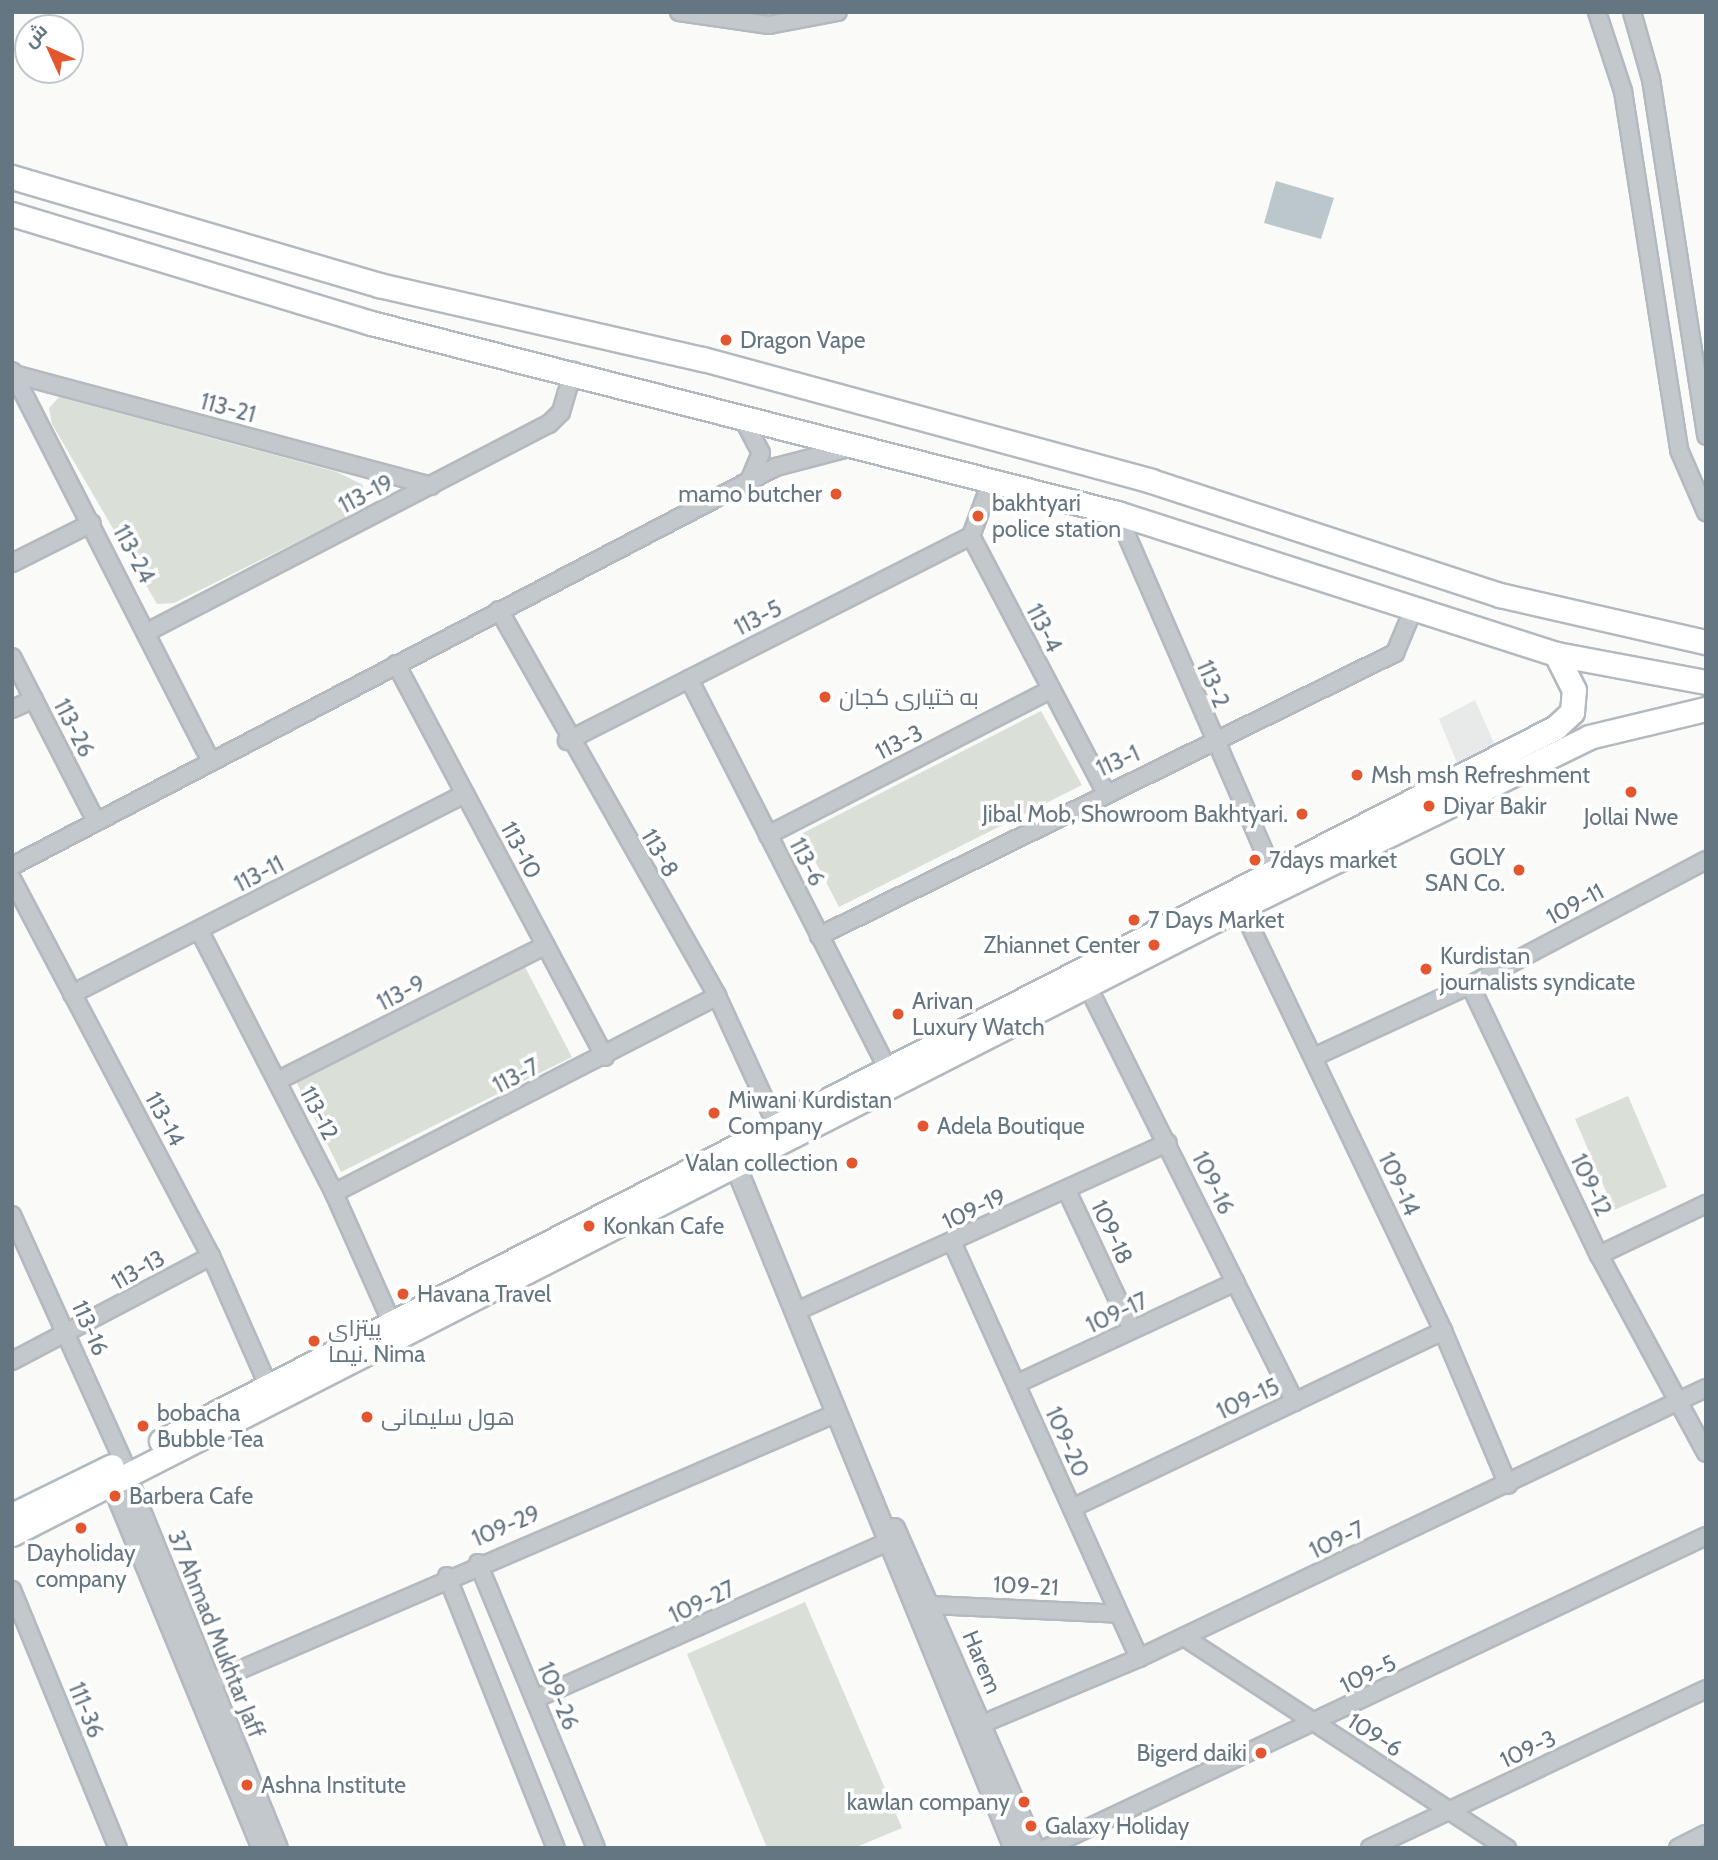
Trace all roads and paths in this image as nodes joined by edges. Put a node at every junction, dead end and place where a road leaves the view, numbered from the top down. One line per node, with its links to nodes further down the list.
1 (680, 12): 2 (street)
2 (838, 12)
3 (1597, 12): 5 (street)
4 (1632, 12): 6 (street)
5 (1631, 135): 6 (street); 8 (street)
6 (1660, 135): 9 (street)
7 (12, 177): 27 (main road)
8 (1640, 198): 9 (street); 19 (street)
9 (1670, 200): 14 (street)
10 (12, 214): 11 (main road)
11 (573, 371): 13 (main road); 18 (street, 113-19)
12 (13, 372): 18 (street, 113-21); 21 (street, 113-24)
13 (740, 414): 15 (main road); 16 (street)
14 (1706, 436)
15 (855, 446): 16 (street); 17 (main road)
16 (749, 481): 24 (street)
17 (991, 482): 20 (main road); 22 (street)
18 (431, 486): 26 (street, 113-19)
19 (1706, 512)
20 (1117, 513): 25 (main road); 40 (street, 113-2)
21 (92, 523): 23 (street); 26 (street, 113-24)
22 (971, 536): 31 (street, 113-5); 33 (street, 113-4)
23 (12, 563)
24 (499, 610): 30 (street); 39 (street, 113-8)
25 (1413, 610): 28 (main road); 40 (street, 113-1)
26 (149, 631): 41 (street, 113-24)
27 (1706, 642)
28 (1556, 654): 32 (main road); 37 (main road)
29 (12, 657): 34 (street, 113-26)
30 (396, 664): 41 (street); 43 (street, 113-10)
31 (688, 679): 39 (street, 113-5); 45 (street, 113-6)
32 (1706, 682)
33 (1050, 690): 42 (street, 113-4); 45 (street, 113-3)
34 (34, 699): 35 (street); 44 (street, 113-26)
35 (12, 709)
36 (1706, 709): 38 (main road)
37 (1572, 712): 38 (main road); 48 (main road)
38 (1589, 737): 50 (main road)
39 (567, 741): 57 (street, 113-8)
40 (1213, 743): 42 (street, 113-1); 48 (street, 113-2)
41 (210, 760): 44 (street)
42 (1105, 791): 52 (street, 113-1)
43 (465, 794): 51 (street, 113-11); 53 (street, 113-10)
44 (96, 821): 47 (street)
45 (768, 835): 52 (street, 113-6)
46 (1706, 860): 55 (street, 109-11)
47 (12, 866)
48 (1272, 870): 60 (main road)
49 (12, 879): 56 (street, 113-14)
50 (1241, 907): 54 (main road); 59 (street, 109-14)
51 (199, 930): 56 (street, 113-11); 61 (street, 113-12)
52 (819, 936): 60 (street, 113-6)
53 (546, 945): 58 (street, 113-10); 61 (street, 113-9)
54 (1087, 985): 63 (street, 109-16); 64 (main road)
55 (1470, 985): 59 (street, 109-11); 70 (street, 109-12)
56 (72, 994): 71 (street, 113-14)
57 (717, 996): 58 (street, 113-7); 62 (street, 113-8)
58 (605, 1057): 66 (street, 113-7)
59 (1314, 1057): 76 (street, 109-14)
60 (886, 1066): 62 (main road)
61 (277, 1081): 66 (street, 113-12)
62 (775, 1122): 64 (main road)
63 (1168, 1143): 65 (street, 109-19); 72 (street, 109-16)
64 (730, 1156): 73 (street, Harem); 74 (main road); 86 (main road)
65 (1068, 1191): 69 (street, 109-19); 75 (street, 109-18)
66 (334, 1193): 74 (street, 113-12)
67 (1706, 1204): 70 (street)
68 (12, 1215): 77 (street, 113-16)
69 (953, 1244): 73 (street, 109-19); 79 (street, 109-20)
70 (1599, 1255): 83 (street, 109-12)
71 (211, 1256): 77 (street, 113-13); 80 (street, 113-14)
72 (1236, 1282): 75 (street, 109-17); 82 (street, 109-16)
73 (797, 1311): 84 (street, Harem)
74 (391, 1321): 80 (main road)
75 (1132, 1330): 79 (street, 109-17)
76 (1443, 1331): 82 (street, 109-15); 87 (street, 109-14)
77 (69, 1335): 78 (street, 113-13); 86 (street, 113-16)
78 (12, 1361)
79 (1016, 1384): 89 (street, 109-20)
80 (268, 1385): 86 (main road)
81 (1706, 1388): 83 (street, 109-7)
82 (1295, 1402): 89 (street, 109-15)
83 (1675, 1403): 85 (street, 109-12); 87 (street, 109-7)
84 (837, 1413): 88 (street, Harem); 94 (street, 109-29)
85 (1706, 1453)
86 (120, 1474): 90 (main road); 91 (main road); 101 (street, 37 Ahmad Mukhtar Jaff)
87 (1508, 1485): 99 (street, 109-7)
88 (875, 1501): 93 (street, Harem); 97 (street, Harem)
89 (1072, 1508): 98 (street, 109-20)
90 (12, 1516)
91 (12, 1534)
92 (1706, 1536): 105 (street, 109-5)
93 (887, 1542): 103 (street, 109-27); 113 (street, Harem)
94 (478, 1563): 95 (street, 109-29); 103 (street, 109-26)
95 (447, 1576): 101 (street, 109-29); 111 (street)
96 (12, 1590): 108 (street, 111-36)
97 (931, 1605): 98 (street, 109-21); 104 (street, Harem)
98 (1119, 1614): 100 (street, 109-20)
99 (1184, 1637): 100 (street, 109-7); 105 (street, 109-6)
100 (1139, 1658): 104 (street, 109-7)
101 (202, 1686): 109 (street, 37 Ahmad Mukhtar Jaff); 110 (street, 37 Ahmad Mukhtar Jaff)
102 (1706, 1689): 106 (street, 109-3)
103 (535, 1699): 112 (street, 109-26)
104 (982, 1724): 114 (street, Harem)
105 (1317, 1724): 106 (street, 109-6); 115 (street, 109-5)
106 (1450, 1811): 116 (street, 109-3); 117 (street, 109-6)
107 (1706, 1835): 118 (street)
108 (118, 1848)
109 (262, 1848)
110 (277, 1848)
111 (556, 1848)
112 (596, 1848)
113 (1014, 1848)
114 (1034, 1848)
115 (1046, 1848)
116 (1370, 1848)
117 (1507, 1848)
118 (1678, 1848)

